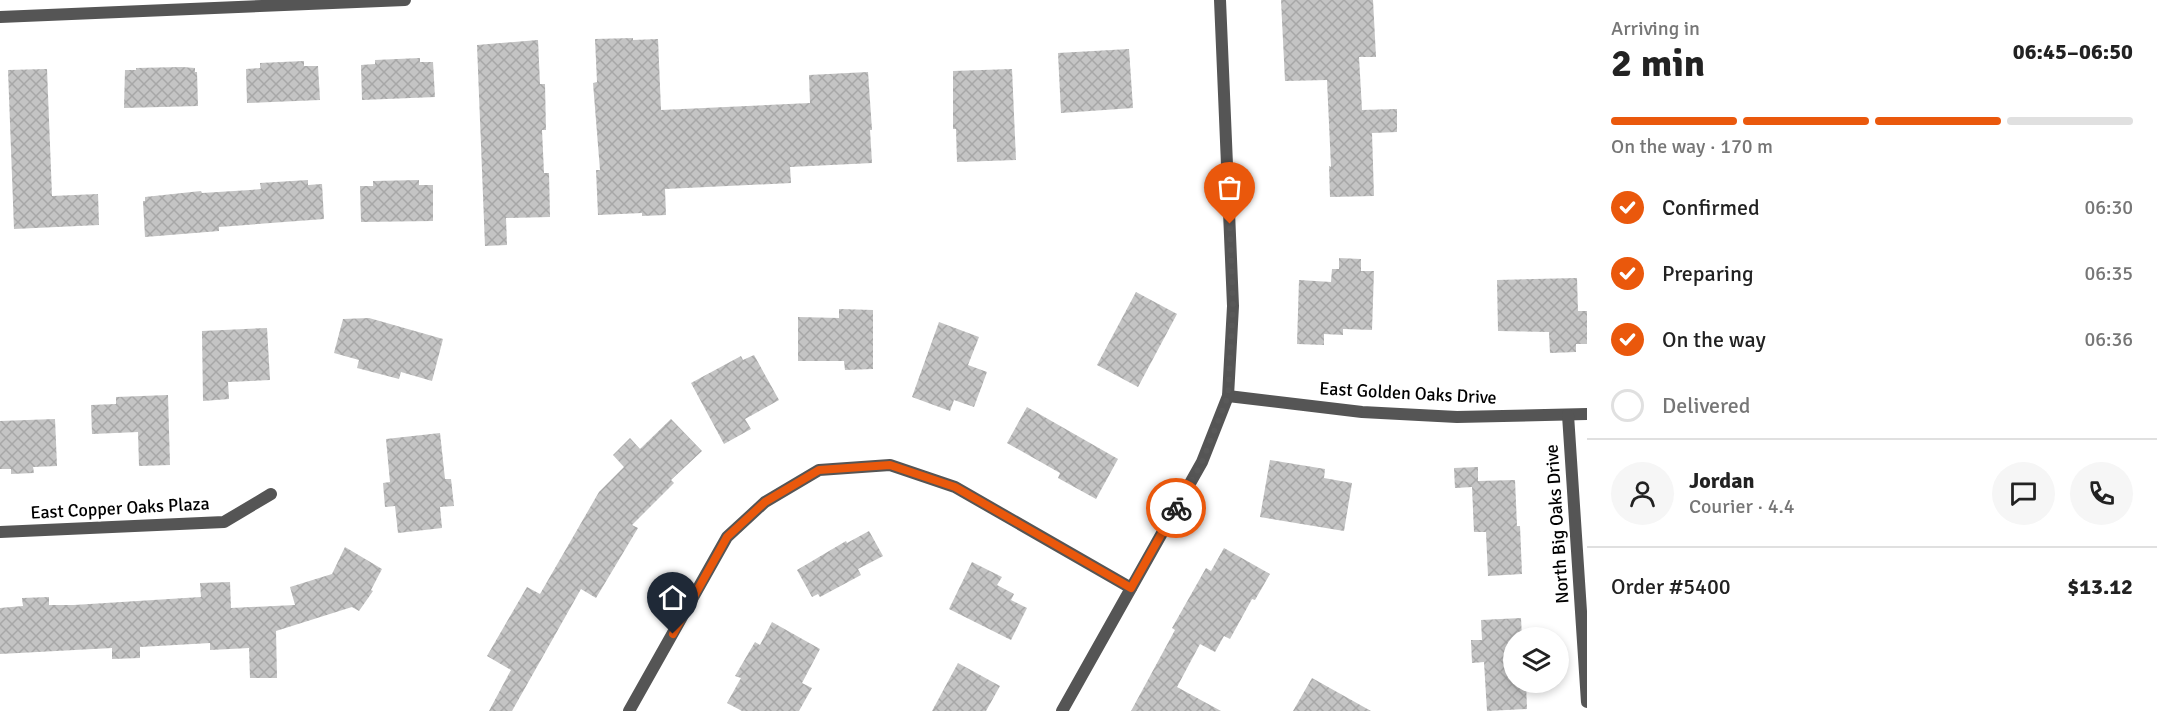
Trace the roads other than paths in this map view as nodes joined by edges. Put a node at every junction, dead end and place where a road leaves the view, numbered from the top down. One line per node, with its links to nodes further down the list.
1 (405, 0): 3 (street)
2 (1220, 0): 4 (street)
3 (0, 17)
4 (1228, 396): 6 (street, East Golden Oaks Drive); 9 (street)
5 (1587, 414): 6 (street, East Golden Oaks Drive)
6 (1568, 415): 10 (street, North Big Oaks Drive)
7 (271, 494): 8 (street, East Copper Oaks Plaza)
8 (0, 532)
9 (1131, 588): 11 (street); 12 (street)
10 (1587, 702)
11 (629, 711)
12 (1062, 711)

